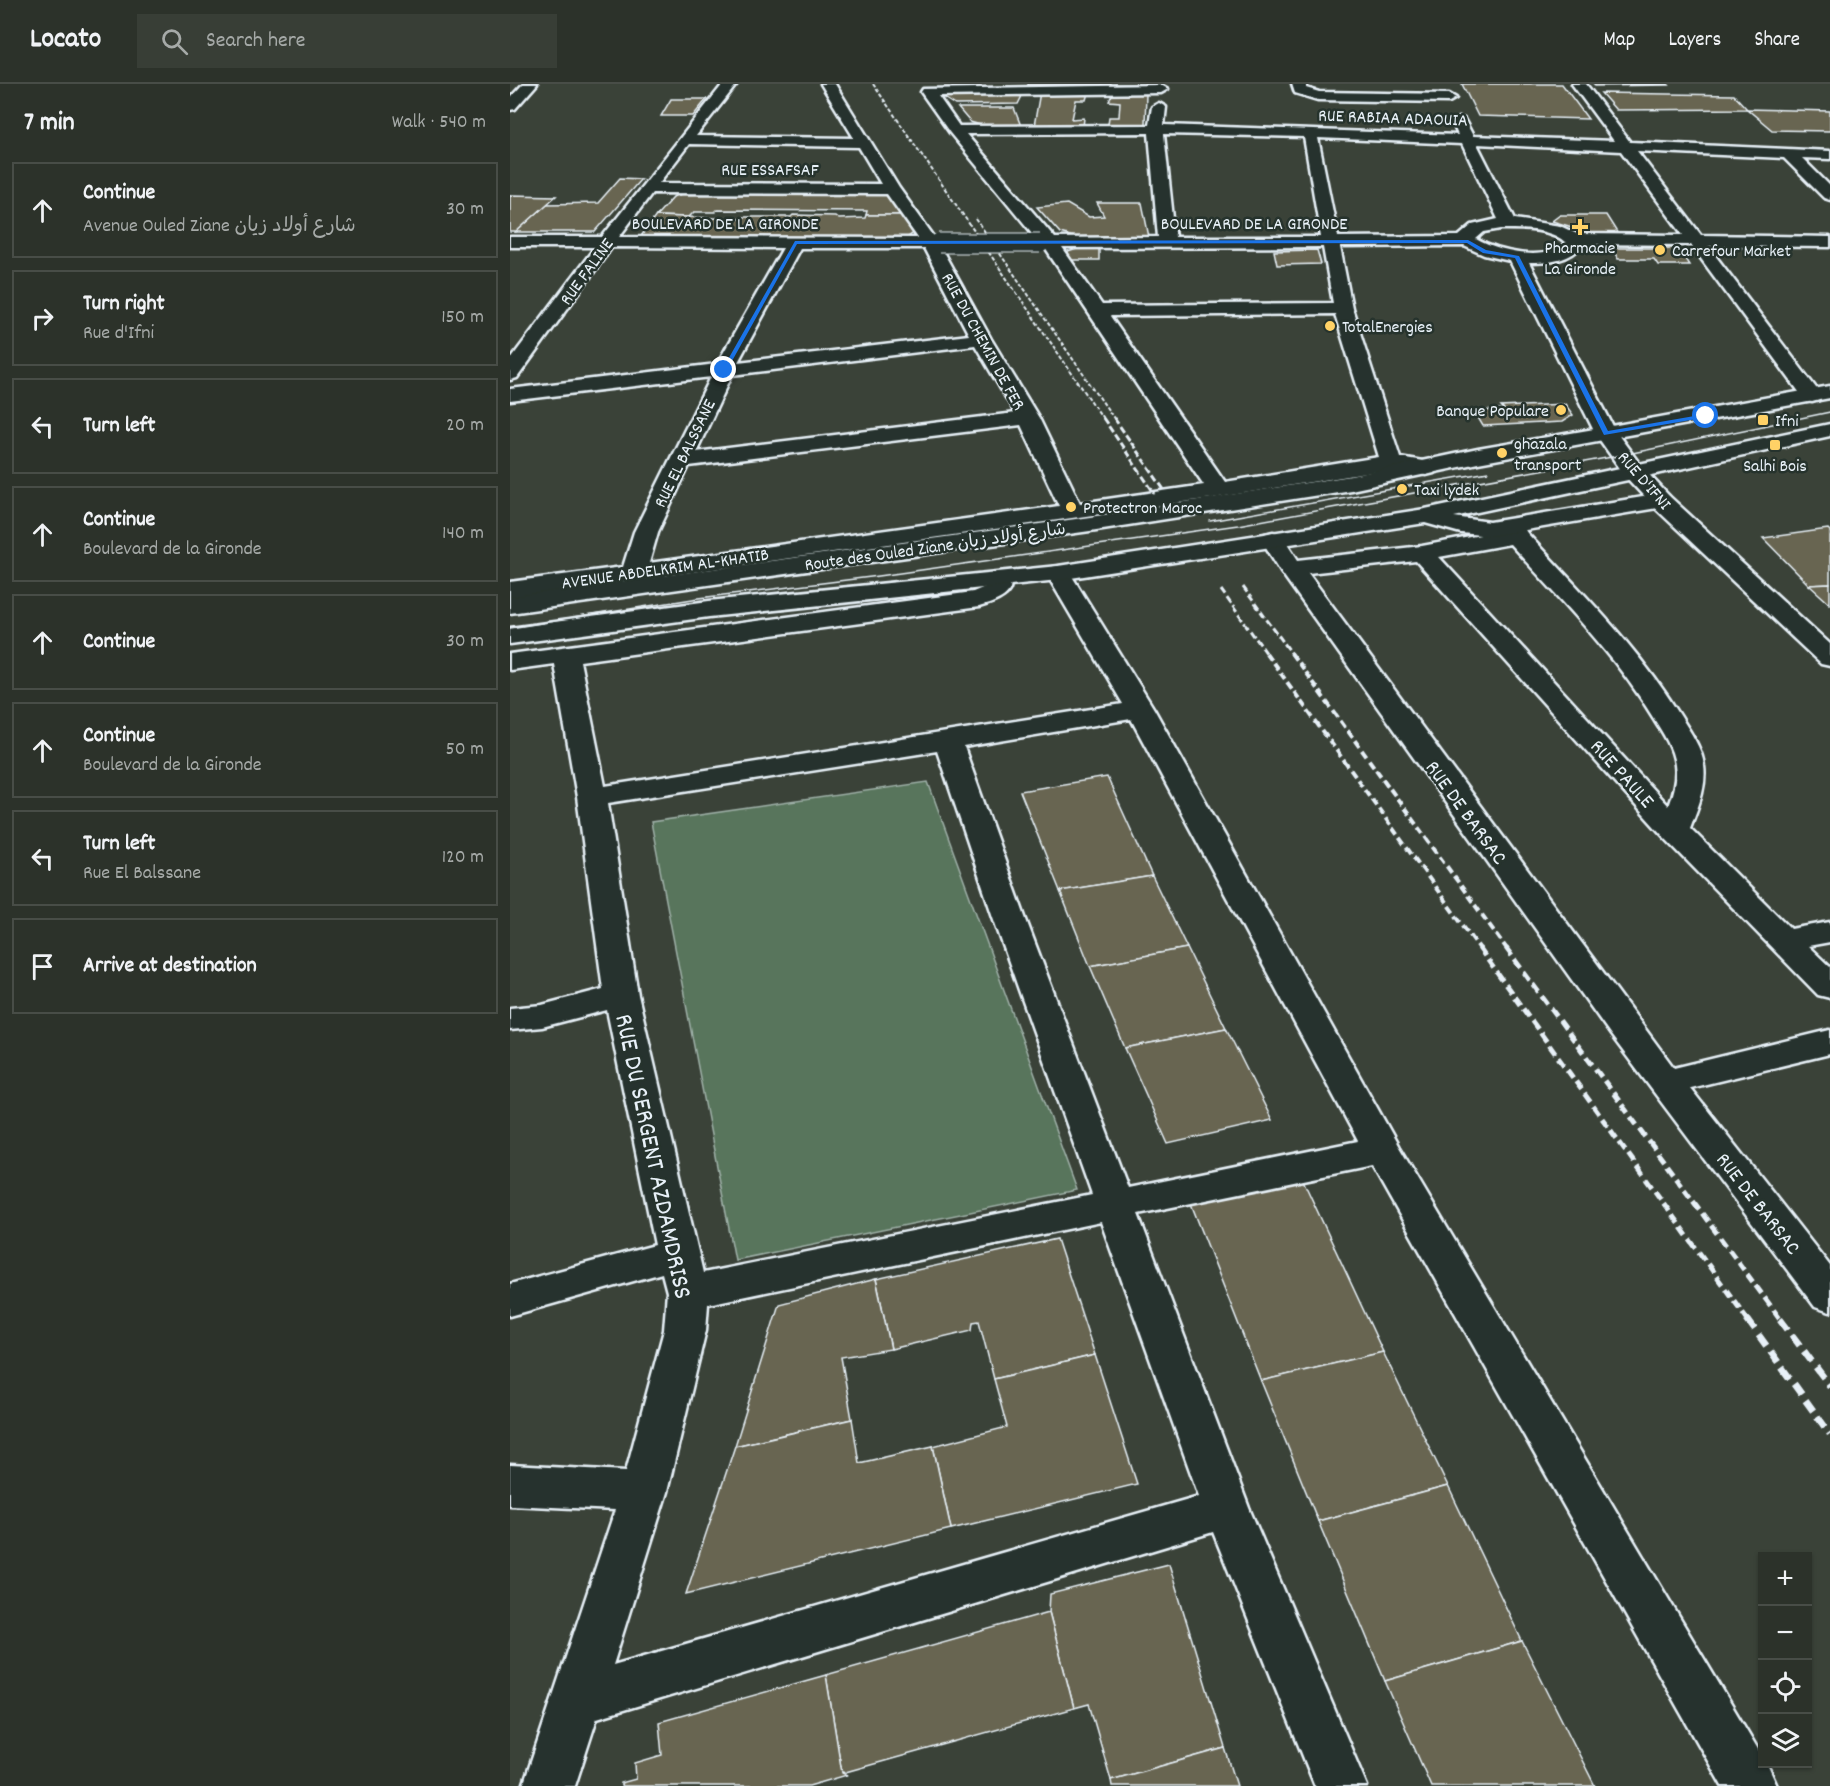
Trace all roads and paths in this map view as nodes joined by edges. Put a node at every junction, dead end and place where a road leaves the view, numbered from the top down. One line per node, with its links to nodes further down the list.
1 (530, 84): 8 (main road)
2 (729, 84): 13 (main road, RUE FALINE)
3 (828, 84): 14 (main road, RUE DU CHEMIN DE FER)
4 (1579, 84): 15 (main road)
5 (1161, 87): 9 (main road); 10 (main road)
6 (1300, 87): 7 (main road)
7 (1446, 91): 12 (main road)
8 (510, 106)
9 (1156, 129): 10 (main road, RUE RABIAA ADAOUIA); 11 (main road, RUE RABIAA ADAOUIA); 27 (main road)
10 (955, 130): 31 (main road)
11 (1310, 133): 12 (main road, RUE RABIAA ADAOUIA); 32 (main road)
12 (1466, 138): 15 (main road, RUE RABIAA ADAOUIA); 21 (main road)
13 (685, 140): 14 (main road); 18 (main road, RUE FALINE)
14 (864, 144): 19 (main road, RUE DU CHEMIN DE FER)
15 (1624, 145): 16 (main road, RUE RABIAA ADAOUIA); 23 (main road)
16 (1788, 153): 17 (main road, RUE RABIAA ADAOUIA); 20 (main road)
17 (1830, 155)
18 (647, 188): 19 (main road, RUE ESSAFSAF); 25 (main road, RUE FALINE)
19 (892, 189): 30 (main road, RUE DU CHEMIN DE FER)
20 (1830, 195)
21 (1509, 224): 22 (main road); 28 (main road)
22 (1574, 239): 23 (main road); 33 (main road)
23 (1697, 241): 29 (main road); 39 (main road)
24 (510, 242): 25 (main road, BOULEVARD DE LA GIRONDE)
25 (608, 242): 26 (main road, BOULEVARD DE LA GIRONDE); 38 (main road, RUE FALINE)
26 (795, 242): 30 (main road, BOULEVARD DE LA GIRONDE); 37 (main road, RUE EL BALSSANE)
27 (1167, 242): 31 (main road, BOULEVARD DE LA GIRONDE); 32 (main road, BOULEVARD DE LA GIRONDE)
28 (1468, 242): 32 (main road, BOULEVARD DE LA GIRONDE); 33 (main road)
29 (1830, 242)
30 (934, 243): 31 (main road, BOULEVARD DE LA GIRONDE, bridge); 36 (main road, RUE DU CHEMIN DE FER)
31 (1045, 243): 35 (main road)
32 (1330, 243): 34 (main road)
33 (1517, 257): 43 (main road, RUE D'IFNI)
34 (1343, 308): 35 (main road); 45 (main road)
35 (1097, 311): 48 (main road)
36 (981, 339): 37 (main road); 41 (main road, RUE DU CHEMIN DE FER)
37 (724, 370): 40 (main road); 44 (main road, RUE EL BALSSANE)
38 (510, 374)
39 (1821, 394): 43 (main road, Route des Ouled Ziane شارع أولاد زيان)
40 (510, 395)
41 (1028, 418): 44 (main road); 50 (main road, RUE DU CHEMIN DE FER)
42 (1830, 430): 47 (main road, Route des Ouled Ziane شارع أولاد زيان)
43 (1606, 434): 46 (main road, Route des Ouled Ziane شارع أولاد زيان); 47 (main road, RUE D'IFNI)
44 (681, 460): 57 (main road, RUE EL BALSSANE)
45 (1391, 462): 46 (main road, AVENUE ABDELKRIM AL-KHATIB); 48 (main road, AVENUE ABDELKRIM AL-KHATIB)
46 (1426, 468): 53 (main road, Route des Ouled Ziane شارع أولاد زيان)
47 (1634, 471): 49 (main road, RUE D'IFNI); 51 (main road, Route des Ouled Ziane شارع أولاد زيان)
48 (1219, 490): 50 (main road, AVENUE ABDELKRIM AL-KHATIB)
49 (1661, 501): 52 (main road); 64 (main road, RUE D'IFNI)
50 (1073, 511): 53 (main road); 57 (main road, AVENUE ABDELKRIM AL-KHATIB)
51 (1425, 516): 52 (main road); 54 (main road, Route des Ouled Ziane شارع أولاد زيان)
52 (1514, 531): 55 (main road); 69 (main road)
53 (1007, 537): 61 (main road, Route des Ouled Ziane شارع أولاد زيان)
54 (1273, 539): 56 (main road, RUE DE BARSAC); 58 (main road, Route des Ouled Ziane شارع أولاد زيان)
55 (1422, 553): 56 (main road); 69 (main road, RUE PAULE)
56 (1291, 568): 76 (main road, RUE DE BARSAC)
57 (634, 572): 60 (main road, AVENUE ABDELKRIM AL-KHATIB)
58 (1058, 573): 59 (main road, Route des Ouled Ziane شارع أولاد زيان); 66 (main road)
59 (998, 580): 62 (main road, Route des Ouled Ziane شارع أولاد زيان); 63 (main road)
60 (510, 590)
61 (510, 605)
62 (510, 636)
63 (565, 654): 65 (main road); 68 (main road, RUE DU SERGENT AZDAMDRISS)
64 (1830, 658)
65 (510, 662)
66 (1140, 709): 67 (main road); 77 (main road)
67 (948, 741): 68 (main road); 78 (main road)
68 (592, 798): 73 (main road, RUE DU SERGENT AZDAMDRISS)
69 (1674, 830): 71 (main road, RUE PAULE)
70 (1830, 932): 71 (main road)
71 (1784, 940): 72 (main road, RUE PAULE)
72 (1830, 987)
73 (621, 995): 74 (main road); 79 (main road, RUE DU SERGENT AZDAMDRISS)
74 (510, 1019)
75 (1830, 1042): 76 (main road)
76 (1666, 1082): 82 (main road, RUE DE BARSAC)
77 (1383, 1150): 78 (main road); 89 (main road)
78 (1115, 1204): 80 (main road); 85 (main road)
79 (677, 1254): 80 (main road, RUE DU SERGENT AZDAMDRISS); 81 (main road)
80 (688, 1292): 84 (main road, RUE DU SERGENT AZDAMDRISS)
81 (512, 1296)
82 (1830, 1296)
83 (510, 1485): 84 (main road)
84 (644, 1492): 86 (main road, RUE DU SERGENT AZDAMDRISS)
85 (1226, 1508): 86 (main road); 88 (main road)
86 (579, 1699): 87 (main road, RUE DU SERGENT AZDAMDRISS)
87 (549, 1786)
88 (1341, 1786)
89 (1751, 1786)

